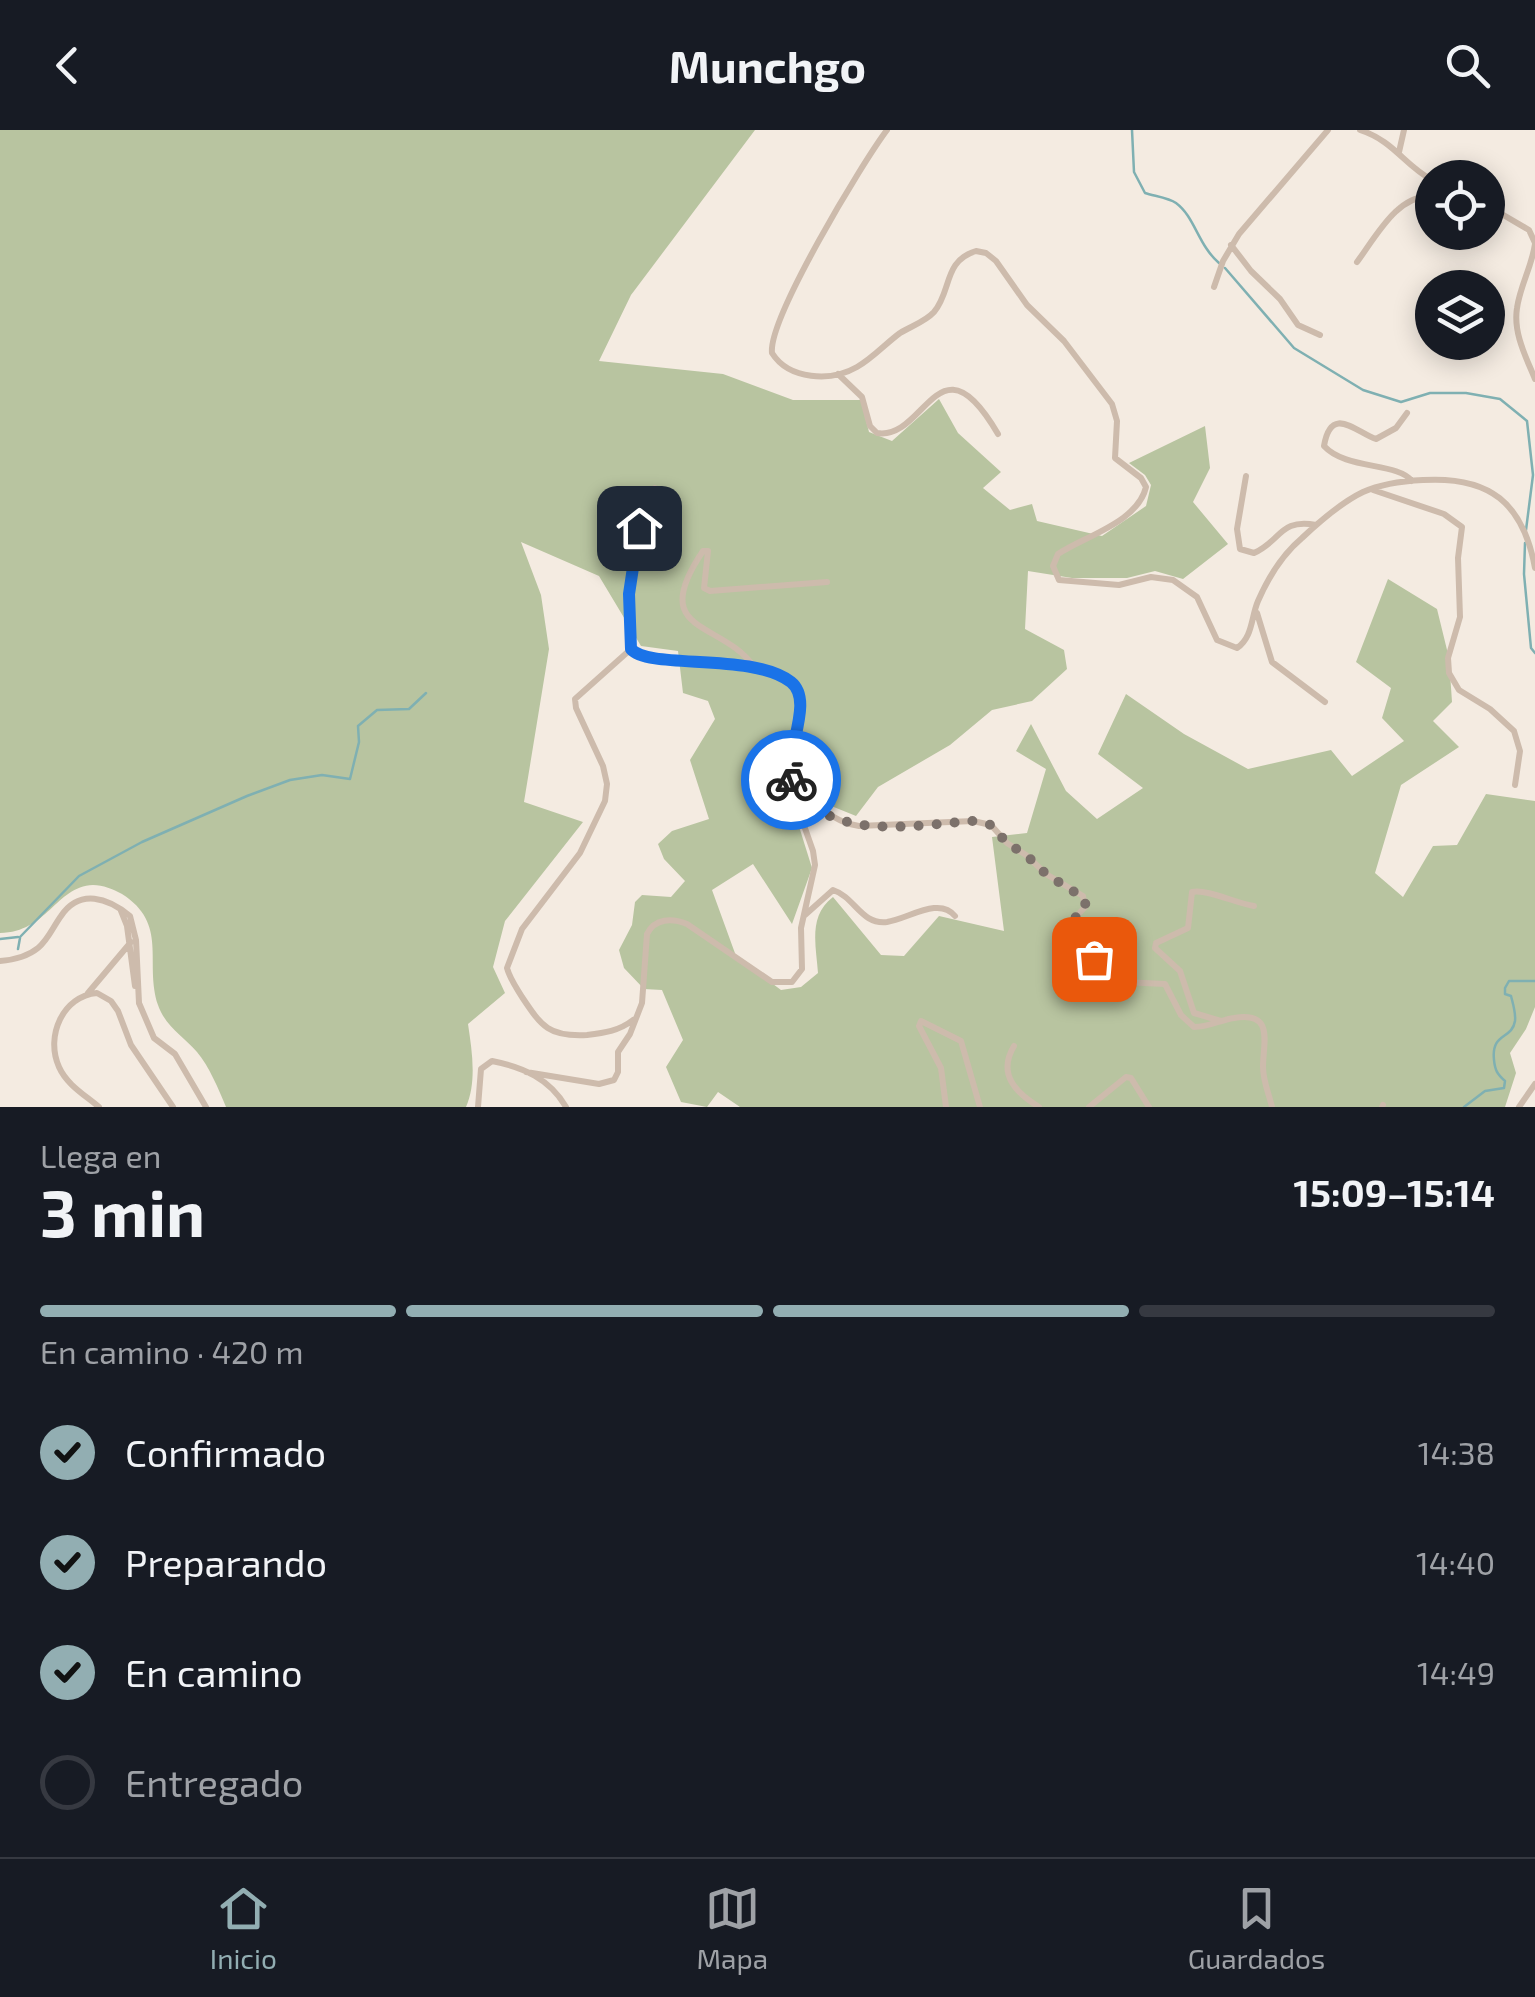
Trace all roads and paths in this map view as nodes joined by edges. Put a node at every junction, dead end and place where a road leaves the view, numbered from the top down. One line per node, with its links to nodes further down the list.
1 (886, 130): 14 (street)
2 (1328, 130): 10 (street)
3 (1360, 130): 5 (street)
4 (1404, 130): 5 (street)
5 (1400, 152): 6 (street)
6 (1415, 169)
7 (1415, 198): 11 (street)
8 (1505, 216): 9 (street)
9 (1535, 244): 15 (street)
10 (1232, 245): 12 (street); 13 (street)
11 (1357, 262)
12 (1214, 287)
13 (1320, 335)
14 (838, 374): 17 (street); 25 (street)
15 (1535, 380)
16 (1407, 413): 19 (street)
17 (998, 434)
18 (1246, 476): 22 (street)
19 (1412, 481): 21 (street); 23 (street)
20 (655, 488): 26 (street)
21 (1372, 489): 22 (street); 30 (street)
22 (1318, 526): 25 (street)
23 (1535, 568)
24 (828, 582): 27 (street)
25 (1256, 607): 28 (street)
26 (631, 649): 27 (street); 37 (street)
27 (755, 668): 29 (street)
28 (1325, 702)
29 (789, 773): 32 (street); 38 (street)
30 (1515, 785)
31 (1254, 906): 38 (street)
32 (804, 915): 33 (street); 37 (street)
33 (956, 916)
34 (132, 941): 35 (street); 36 (street); 44 (street)
35 (0, 961)
36 (87, 994): 42 (street); 43 (street)
37 (634, 1020): 40 (street)
38 (1222, 1022): 52 (street)
39 (1014, 1046): 49 (street)
40 (526, 1072): 45 (street); 46 (street)
41 (1535, 1084): 53 (street)
42 (99, 1107)
43 (173, 1107)
44 (206, 1107)
45 (478, 1107)
46 (566, 1107)
47 (946, 1107): 48 (street)
48 (980, 1107)
49 (1039, 1107)
50 (1088, 1107): 51 (street)
51 (1150, 1107)
52 (1272, 1107)
53 (1520, 1107)

